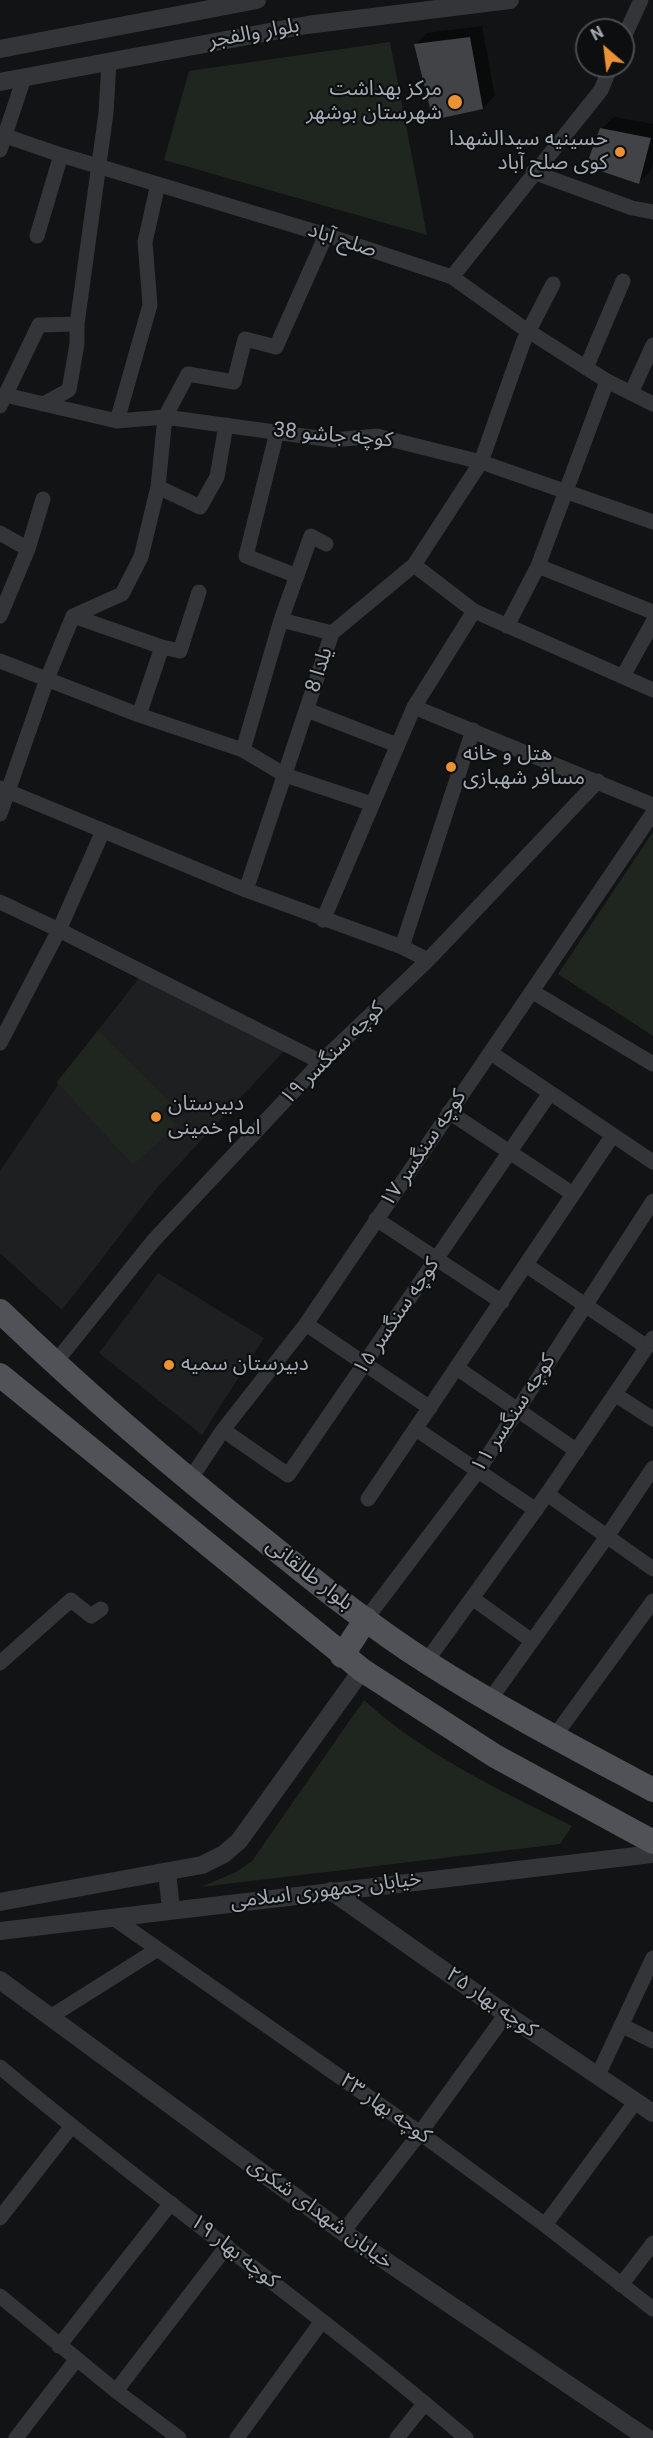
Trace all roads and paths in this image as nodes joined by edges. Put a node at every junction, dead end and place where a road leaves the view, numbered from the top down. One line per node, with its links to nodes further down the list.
1 (257, 0): 5 (street, بلوار والفجر)
2 (510, 0): 6 (street, بلوار والفجر)
3 (641, 0): 4 (street)
4 (633, 18)
5 (0, 49)
6 (109, 62): 7 (street, بلوار والفجر); 13 (street)
7 (24, 78): 9 (street, بلوار والفجر); 10 (street)
8 (606, 78): 14 (street)
9 (0, 82)
10 (2, 135): 11 (street); 12 (street, صلح آباد)
11 (0, 150)
12 (62, 155): 13 (street, صلح آباد); 18 (street)
13 (99, 167): 15 (street, صلح آباد); 22 (street)
14 (534, 171): 16 (street); 19 (street)
15 (158, 184): 17 (street, صلح آباد); 32 (street)
16 (653, 212)
17 (326, 235): 19 (street, صلح آباد); 31 (street)
18 (37, 236)
19 (452, 277): 23 (street, صلح آباد)
20 (623, 281): 25 (street)
21 (553, 284): 23 (street, یلدا 8)
22 (77, 324): 28 (street); 29 (street)
23 (529, 331): 25 (street, صلح آباد); 35 (street, یلدا 8)
24 (653, 345): 27 (street)
25 (586, 368): 26 (street, صلح آباد)
26 (608, 381): 27 (street, صلح آباد); 37 (street)
27 (631, 393): 30 (street, صلح آباد)
28 (2, 400): 29 (street, کوچه جاشو 38)
29 (43, 404): 32 (street, کوچه جاشو 38)
30 (653, 404)
31 (165, 417): 32 (street, کوچه جاشو 38); 33 (street, کوچه جاشو 38); 36 (street)
32 (117, 421)
33 (226, 425): 34 (street, کوچه جاشو 38); 36 (street)
34 (277, 432): 35 (street, کوچه جاشو 38); 45 (street)
35 (481, 462): 37 (street, کوچه جاشو 38); 43 (street, یلدا 8)
36 (158, 487): 50 (street)
37 (565, 492): 39 (street, کوچه جاشو 38); 44 (street)
38 (43, 499): 42 (street)
39 (653, 522)
40 (0, 533): 42 (street)
41 (326, 544): 45 (street)
42 (28, 549): 49 (street)
43 (414, 565): 47 (street); 54 (street, یلدا 8)
44 (537, 566): 48 (street); 53 (street)
45 (297, 576): 51 (street)
46 (199, 592): 55 (street)
47 (474, 611): 53 (street); 60 (street)
48 (653, 612)
49 (0, 615)
50 (73, 616): 55 (street); 58 (street)
51 (281, 620): 54 (street); 65 (street)
52 (653, 622): 57 (street)
53 (507, 626): 57 (street)
54 (332, 633): 61 (street, یلدا 8)
55 (162, 647): 62 (street)
56 (0, 661): 58 (street)
57 (623, 676): 59 (street)
58 (47, 679): 62 (street); 68 (street)
59 (653, 690)
60 (414, 706): 63 (street); 64 (street)
61 (307, 710): 64 (street); 66 (street, یلدا 8)
62 (139, 715): 65 (street)
63 (473, 730): 67 (street); 78 (street)
64 (397, 745): 69 (street)
65 (243, 750): 66 (street)
66 (285, 776): 69 (street); 74 (street, یلدا 8)
67 (598, 781): 70 (street); 79 (street, کوچه سنگسر ۱۹)
68 (4, 790): 72 (street); 73 (street)
69 (372, 804): 76 (street)
70 (653, 805)
71 (653, 813): 80 (street, کوچه سنگسر ۱۷)
72 (0, 814)
73 (103, 831): 74 (street); 77 (street)
74 (246, 890): 76 (street)
75 (0, 902): 77 (street)
76 (323, 920): 78 (street)
77 (59, 930): 81 (street); 84 (street)
78 (402, 947): 79 (street)
79 (428, 960): 84 (street, کوچه سنگسر ۱۹)
80 (533, 992): 83 (street, کوچه سنگسر ۱۷); 85 (street)
81 (6, 1019): 82 (street)
82 (0, 1043)
83 (491, 1053): 86 (street); 87 (street, کوچه سنگسر ۱۷)
84 (321, 1062): 101 (street, کوچه سنگسر ۱۹)
85 (653, 1064)
86 (550, 1093): 88 (street); 89 (street, کوچه سنگسر ۱۵)
87 (449, 1112): 89 (street); 93 (street, کوچه سنگسر ۱۷)
88 (613, 1135): 90 (street); 91 (street)
89 (509, 1152): 91 (street); 94 (street, کوچه سنگسر ۱۵)
90 (653, 1162)
91 (573, 1194): 95 (street)
92 (653, 1201): 97 (street, کوچه سنگسر ۱۱)
93 (376, 1219): 94 (street); 99 (street, کوچه سنگسر ۱۷)
94 (438, 1259): 96 (street); 102 (street, کوچه سنگسر ۱۵)
95 (526, 1265): 96 (street); 97 (street)
96 (502, 1302): 103 (street)
97 (584, 1306): 100 (street); 107 (street, کوچه سنگسر ۱۱)
98 (0, 1311): 101 (main road, بلوار طالقانی)
99 (306, 1324): 102 (street); 110 (street, کوچه سنگسر ۱۷)
100 (650, 1342): 105 (street)
101 (54, 1364): 114 (main road, بلوار طالقانی)
102 (365, 1365): 106 (street); 110 (street, کوچه سنگسر ۱۵)
103 (457, 1368): 106 (street); 107 (street)
104 (1, 1379): 125 (main road, بلوار طالقانی)
105 (616, 1395): 108 (street); 111 (street)
106 (430, 1408): 109 (street)
107 (517, 1410): 111 (street); 113 (street, کوچه سنگسر ۱۱)
108 (653, 1419)
109 (416, 1429): 113 (street); 116 (street)
110 (224, 1430): 114 (street, کوچه سنگسر ۱۷)
111 (577, 1450): 115 (street)
112 (653, 1468): 118 (street)
113 (478, 1471): 117 (street); 123 (street, کوچه سنگسر ۱۱)
114 (189, 1481): 123 (main road, بلوار طالقانی)
115 (547, 1494): 117 (street); 118 (street)
116 (368, 1499)
117 (536, 1510): 120 (street)
118 (606, 1538): 119 (street); 124 (street)
119 (653, 1569)
120 (472, 1598): 124 (street); 126 (street)
121 (653, 1601): 130 (street)
122 (100, 1609): 127 (street)
123 (366, 1619): 125 (main road); 126 (main road, بلوار طالقانی)
124 (532, 1641): 129 (street)
125 (342, 1656): 128 (main road, بلوار طالقانی)
126 (426, 1662): 129 (main road, بلوار طالقانی)
127 (0, 1663)
128 (362, 1671): 132 (main road, بلوار طالقانی); 134 (street)
129 (489, 1701): 130 (main road, بلوار طالقانی)
130 (554, 1737): 131 (main road, بلوار طالقانی)
131 (653, 1790)
132 (653, 1842)
133 (653, 1854): 135 (street, خیابان جمهوری اسلامی)
134 (167, 1872): 136 (street); 137 (street)
135 (331, 1891): 137 (street, خیابان جمهوری اسلامی); 143 (street, کوچه بهار ۲۵)
136 (0, 1902)
137 (171, 1909): 138 (street, خیابان جمهوری اسلامی)
138 (111, 1917): 139 (street, خیابان جمهوری اسلامی); 140 (street, کوچه بهار ۲۳)
139 (0, 1931)
140 (158, 1949): 144 (street); 152 (street, کوچه بهار ۲۳)
141 (653, 1958): 145 (street)
142 (0, 1980): 144 (street, خیابان شهدای شکری)
143 (506, 2014): 148 (street, کوچه بهار ۲۵); 152 (street)
144 (50, 2017): 156 (street, خیابان شهدای شکری)
145 (621, 2025): 146 (street); 148 (street)
146 (653, 2041)
147 (0, 2067): 151 (street, کوچه بهار ۱۹)
148 (598, 2075): 149 (street, کوچه بهار ۲۵)
149 (636, 2101): 150 (street, کوچه بهار ۲۵); 155 (street)
150 (653, 2113)
151 (71, 2127): 153 (street, کوچه بهار ۱۹); 154 (street)
152 (420, 2133): 155 (street, کوچه بهار ۲۳); 156 (street)
153 (171, 2203): 158 (street, کوچه بهار ۱۹); 163 (street)
154 (0, 2218)
155 (545, 2225): 159 (street, کوچه بهار ۲۳)
156 (343, 2232): 172 (street, خیابان شهدای شکری)
157 (653, 2243): 159 (street)
158 (227, 2246): 162 (street, کوچه بهار ۱۹); 165 (street)
159 (621, 2285): 161 (street, کوچه بهار ۲۳)
160 (0, 2296): 163 (street)
161 (653, 2309)
162 (322, 2321): 166 (street, کوچه بهار ۱۹); 169 (street)
163 (59, 2346): 164 (street)
164 (76, 2360): 165 (street); 167 (street)
165 (116, 2391): 168 (street)
166 (425, 2403): 170 (street); 171 (street, کوچه بهار ۱۹)
167 (16, 2438)
168 (179, 2438)
169 (237, 2438)
170 (397, 2438)
171 (466, 2438)
172 (647, 2438)

